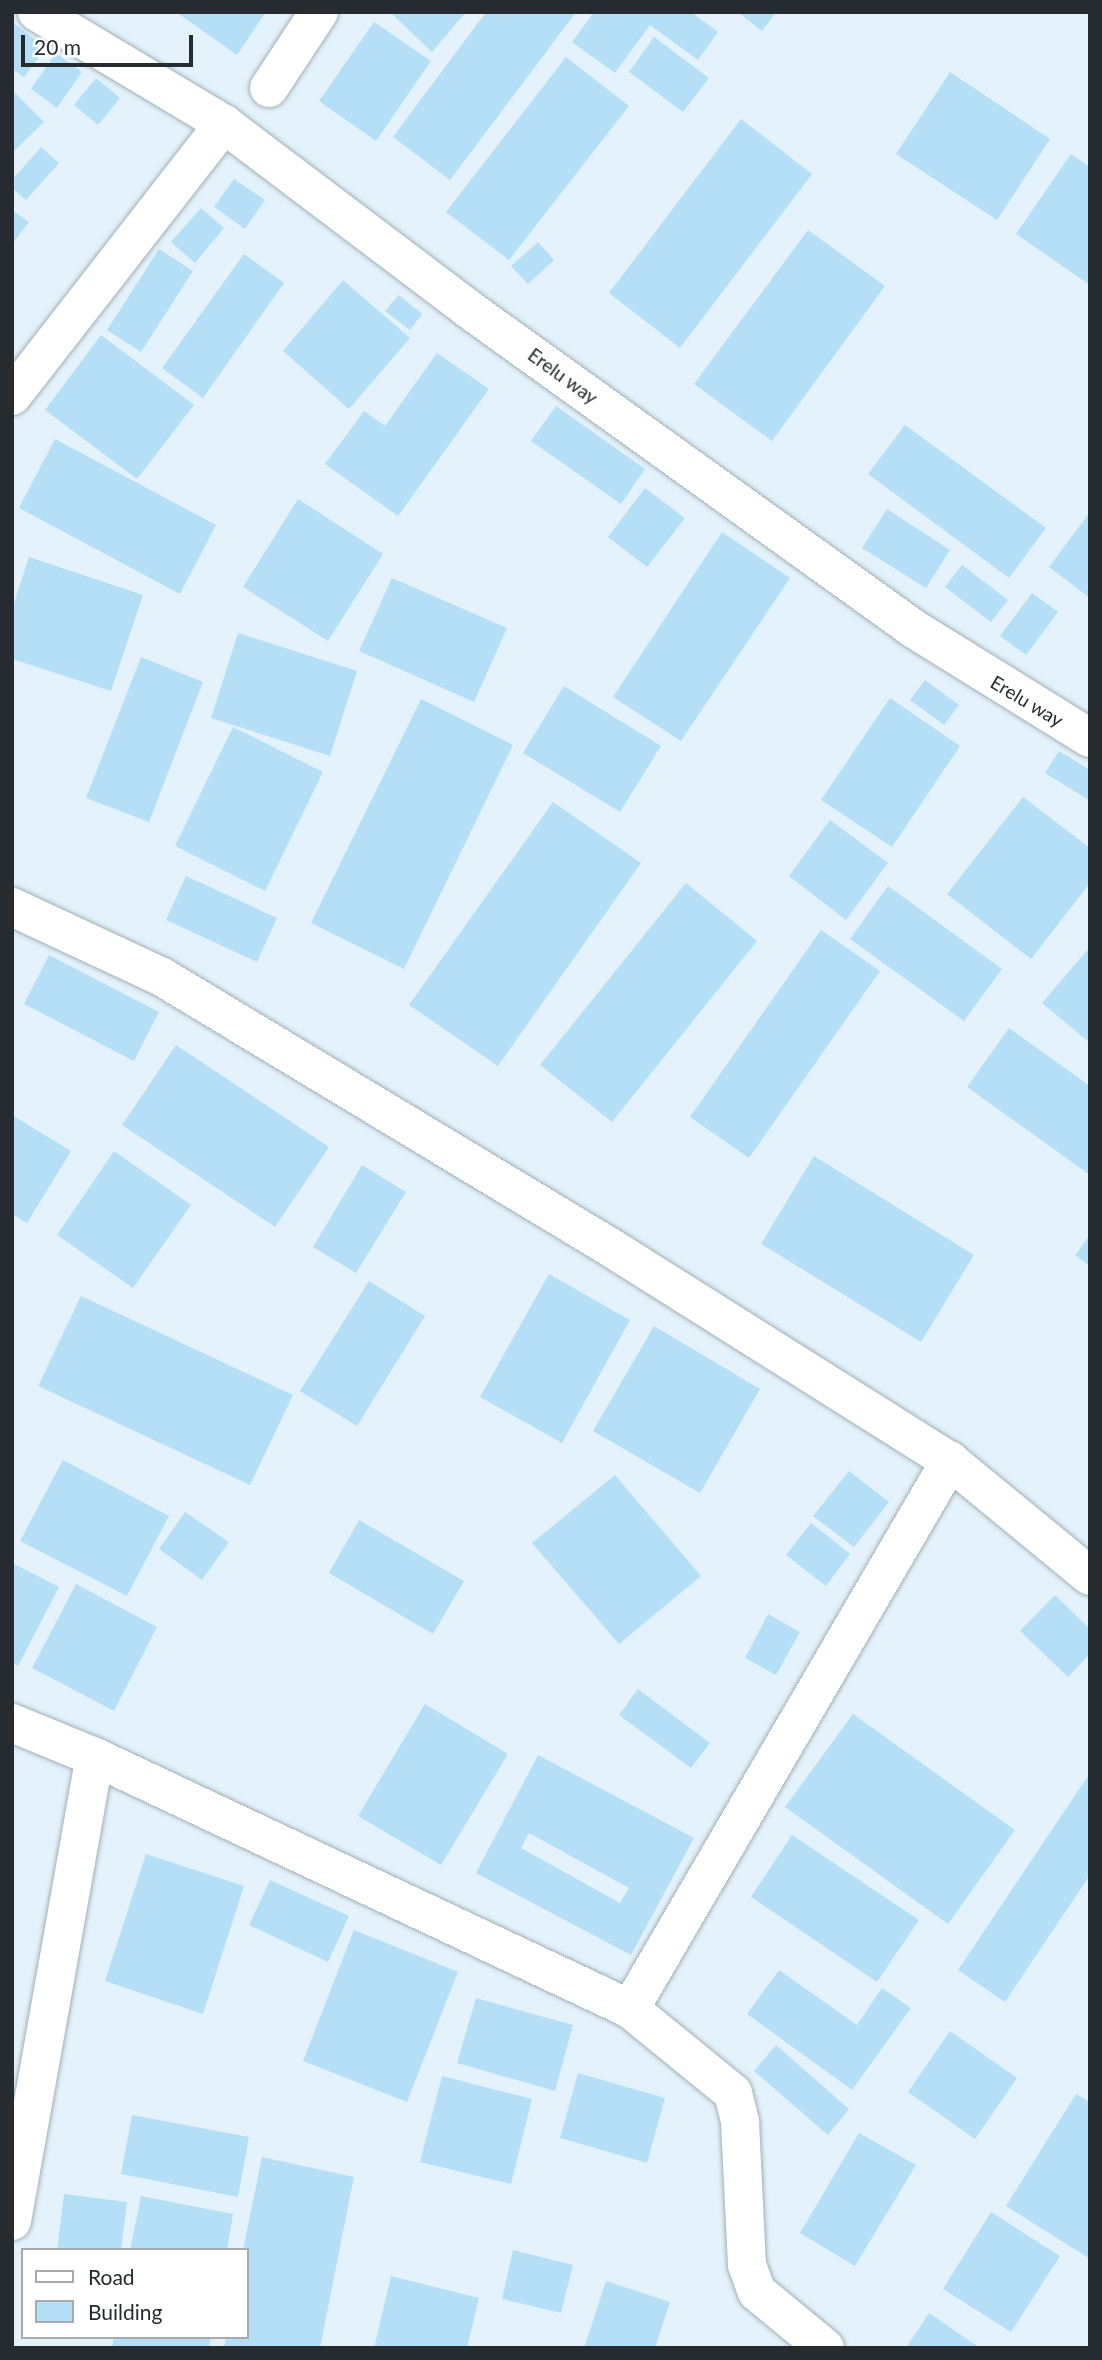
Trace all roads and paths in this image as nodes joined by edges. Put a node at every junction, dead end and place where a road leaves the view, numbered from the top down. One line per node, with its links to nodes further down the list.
1 (37, 12): 4 (street, Erelu way)
2 (319, 12): 3 (street)
3 (269, 88)
4 (223, 124): 5 (street); 6 (street, Erelu way)
5 (12, 396)
6 (1090, 738)
7 (12, 907): 8 (street)
8 (950, 1461): 9 (street); 12 (street)
9 (1090, 1576)
10 (12, 1723): 11 (street)
11 (95, 1757): 12 (street); 13 (street)
12 (630, 2009): 14 (street)
13 (12, 2221)
14 (825, 2348)

